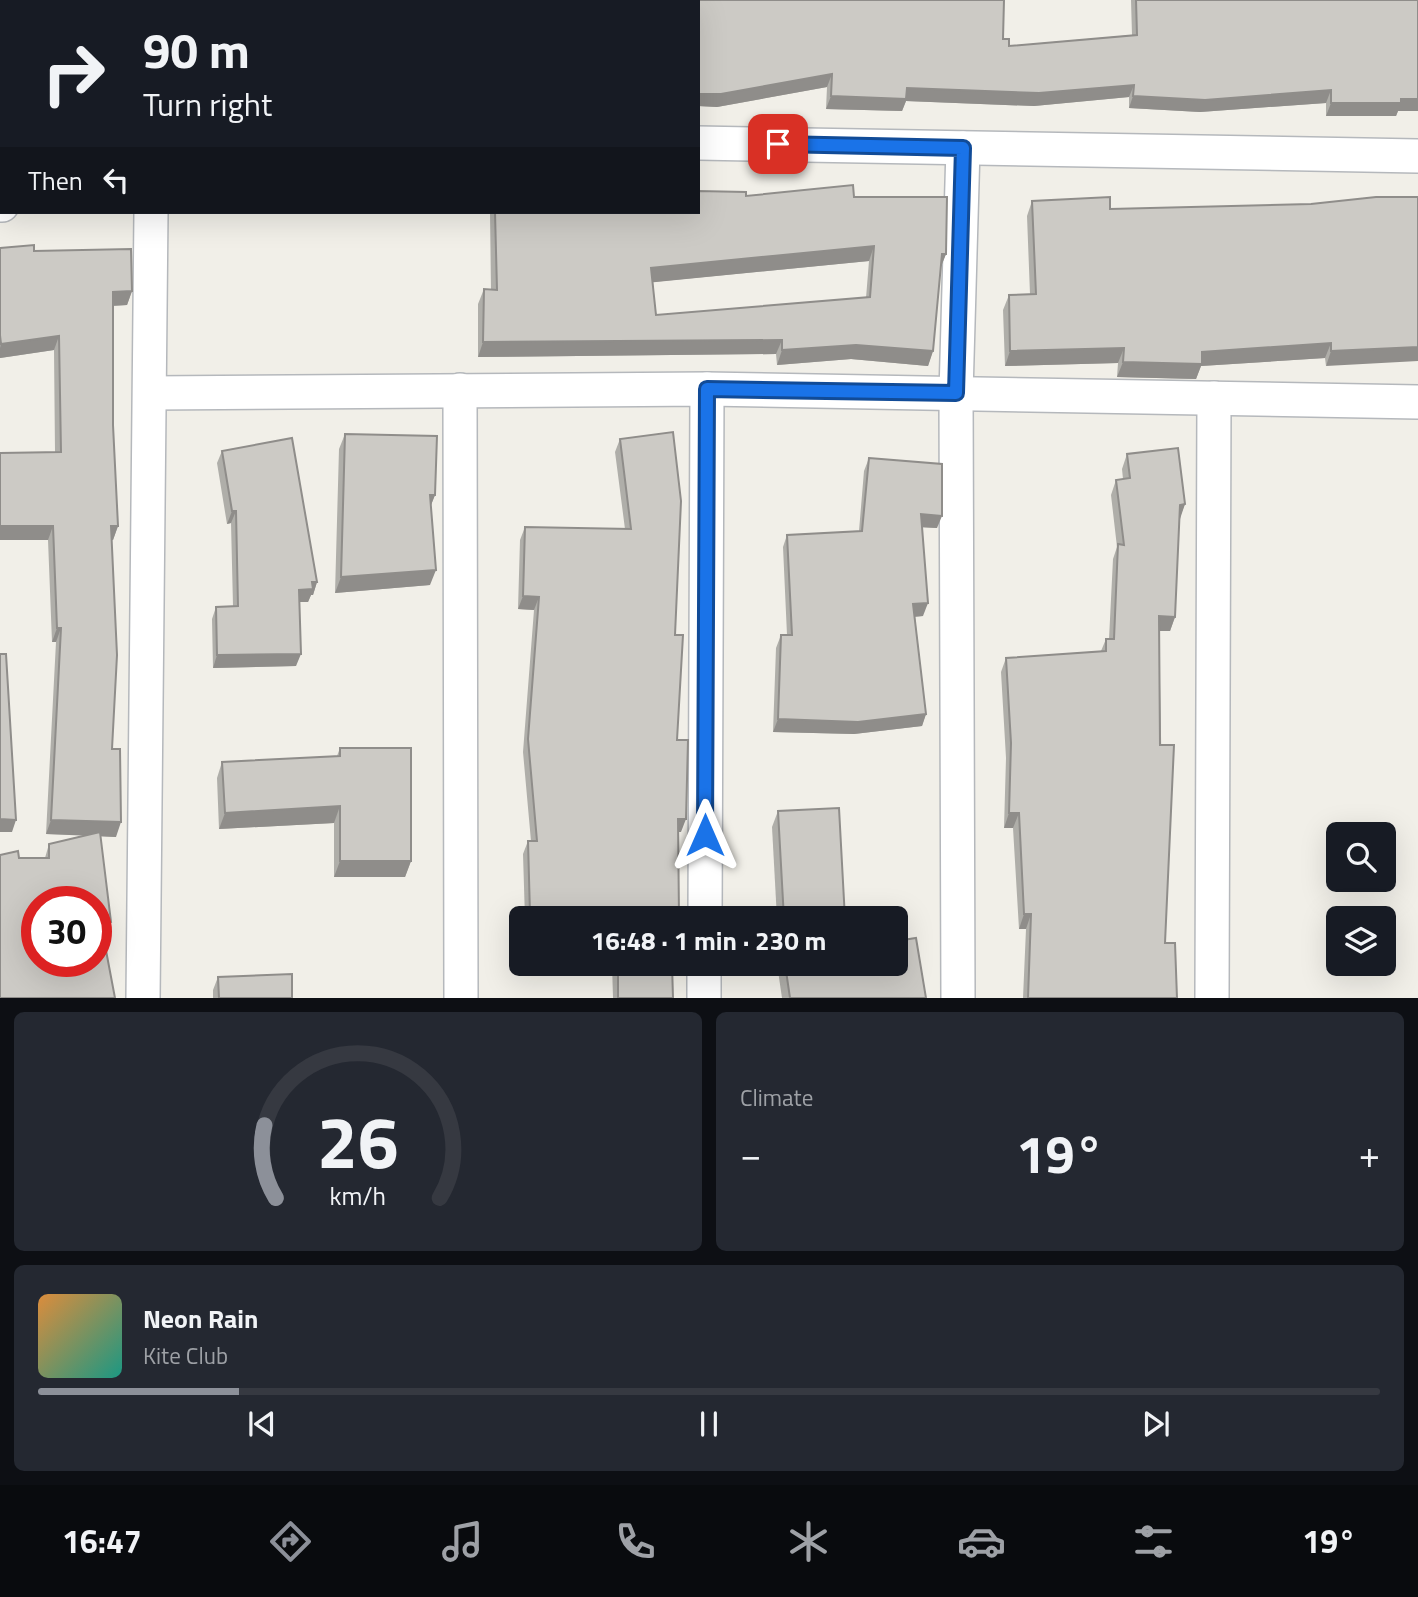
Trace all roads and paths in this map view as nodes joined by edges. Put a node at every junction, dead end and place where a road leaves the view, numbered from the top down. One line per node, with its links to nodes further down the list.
1 (700, 143): 2 (street)
2 (963, 148): 3 (street); 8 (street)
3 (1418, 156)
4 (151, 214): 7 (street)
5 (707, 389): 6 (street); 8 (street); 11 (street)
6 (460, 390): 7 (street); 14 (street)
7 (151, 393): 13 (street)
8 (956, 393): 9 (street); 16 (street)
9 (1214, 398): 10 (street); 17 (street)
10 (1418, 401)
11 (705, 906)
12 (704, 976): 15 (street)
13 (142, 998)
14 (461, 998)
15 (704, 998)
16 (958, 998)
17 (1212, 998)

